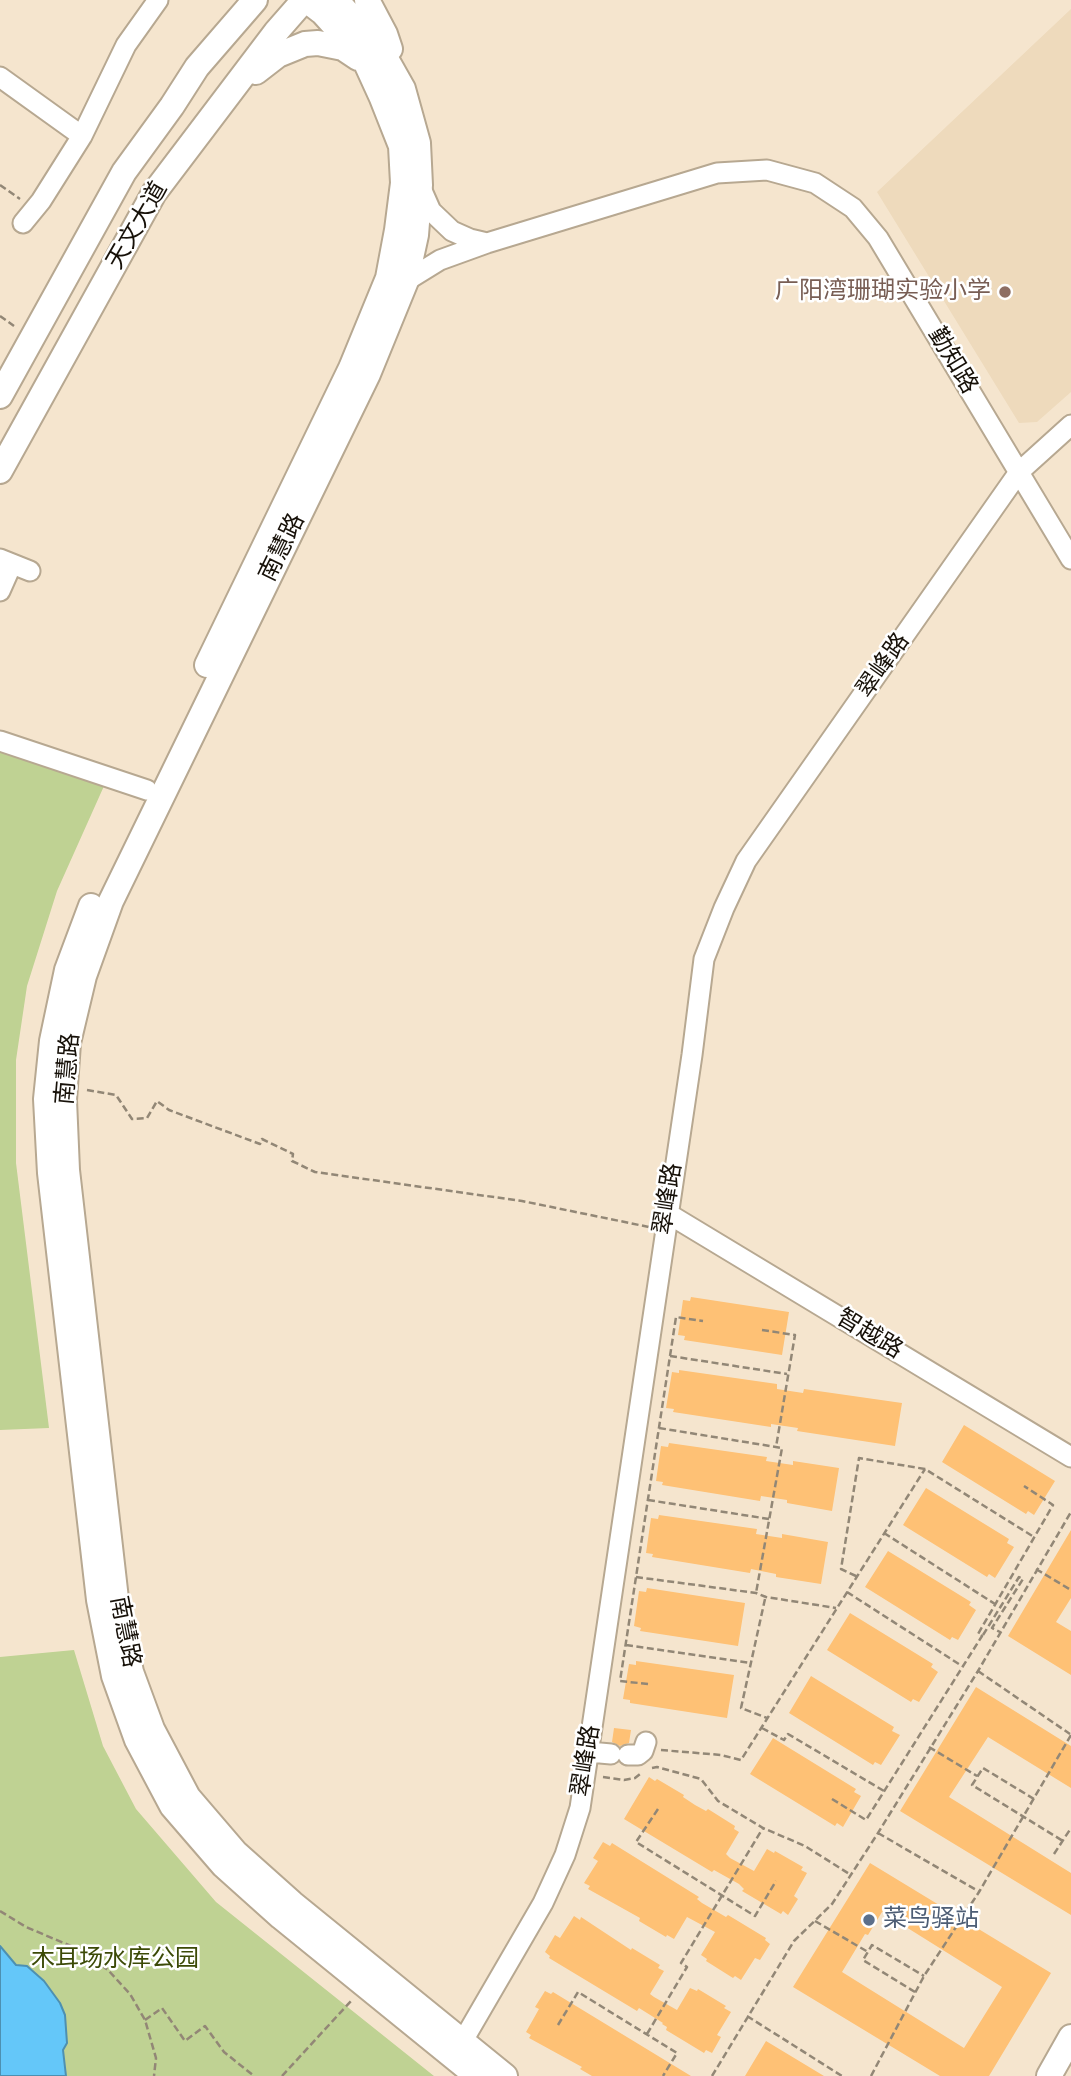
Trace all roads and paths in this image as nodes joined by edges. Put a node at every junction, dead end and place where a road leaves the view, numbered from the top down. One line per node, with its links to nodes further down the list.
1 (158, 0): 14 (street)
2 (228, 0): 8 (main road)
3 (255, 0): 8 (main road, 天文大道)
4 (305, 0): 7 (main road, 南慧路); 11 (main road, 天文大道)
5 (336, 0): 10 (main road, 南慧路)
6 (367, 0): 10 (main road)
7 (366, 63): 11 (main road); 28 (main road, 南慧路)
8 (197, 67): 12 (main road, 天文大道)
9 (0, 77): 14 (street)
10 (403, 89): 16 (main road, 南慧路)
11 (228, 94): 13 (main road, 天文大道)
12 (172, 106): 13 (main road); 20 (main road, 天文大道)
13 (203, 127): 22 (main road, 天文大道)
14 (82, 136): 17 (street)
15 (0, 185): 17 (path)
16 (420, 185): 18 (street); 19 (main road, 南慧路)
17 (27, 218)
18 (487, 243): 19 (street, 勤知路); 23 (street, 勤知路)
19 (406, 281): 95 (main road, 南慧路)
20 (0, 396)
21 (1071, 425): 23 (street, 翠峰路)
22 (0, 471)
23 (1018, 472): 24 (street, 勤知路); 30 (street, 翠峰路)
24 (1071, 559)
25 (14, 565): 26 (street)
26 (0, 591)
27 (0, 741): 28 (street)
28 (146, 790): 95 (main road, 南慧路)
29 (83, 1089): 30 (path)
30 (666, 1221): 37 (street, 智越路); 67 (street, 翠峰路)
31 (703, 1321): 33 (path)
32 (762, 1330): 34 (path)
33 (670, 1356): 34 (path); 35 (path)
34 (788, 1374): 36 (path)
35 (659, 1428): 36 (path); 40 (path)
36 (776, 1447): 42 (path)
37 (1071, 1457)
38 (925, 1469): 43 (path); 44 (path); 46 (path)
39 (1024, 1486): 44 (path)
40 (648, 1500): 42 (path); 47 (path)
41 (1071, 1511): 45 (path)
42 (769, 1519): 50 (path)
43 (884, 1533): 46 (path); 52 (path)
44 (1034, 1537): 52 (path)
45 (1036, 1569): 48 (path); 54 (path)
46 (856, 1576): 49 (path)
47 (636, 1577): 50 (path); 56 (path)
48 (1071, 1590)
49 (847, 1592): 53 (path); 58 (path)
50 (756, 1593): 51 (path)
51 (766, 1597): 53 (path); 57 (path)
52 (995, 1604): 55 (path)
53 (836, 1608): 61 (path)
54 (1000, 1632): 55 (path); 59 (path)
55 (982, 1636): 58 (path)
56 (626, 1645): 57 (path); 60 (path)
57 (751, 1664): 61 (path)
58 (962, 1666): 70 (path)
59 (978, 1671): 63 (path); 65 (path)
60 (648, 1684)
61 (767, 1718): 62 (path)
62 (762, 1728): 66 (path); 70 (path)
63 (1071, 1735): 72 (path)
64 (646, 1742): 67 (street)
65 (929, 1746): 69 (path); 77 (path)
66 (672, 1751)
67 (589, 1752): 68 (street, 翠峰路)
68 (586, 1776): 75 (path); 95 (street, 翠峰路)
69 (977, 1776): 72 (path); 74 (path)
70 (884, 1792): 71 (path)
71 (832, 1799)
72 (1034, 1799): 74 (path)
73 (658, 1809): 83 (path)
74 (1023, 1816): 78 (path); 82 (path)
75 (764, 1828): 80 (path); 83 (path)
76 (1070, 1830): 78 (path)
77 (878, 1832): 80 (path); 82 (path)
78 (1063, 1841): 79 (path)
79 (1054, 1854)
80 (851, 1875): 85 (path)
81 (776, 1881): 83 (path)
82 (979, 1892): 87 (path)
83 (722, 1896): 93 (path)
84 (0, 1911): 91 (path)
85 (815, 1921): 86 (path); 90 (path)
86 (868, 1952): 87 (path); 88 (path)
87 (924, 1976): 88 (path)
88 (916, 1993): 104 (path)
89 (354, 1998): 98 (path)
90 (747, 2017): 102 (path); 103 (path)
91 (145, 2020): 96 (path); 97 (path)
92 (558, 2025): 93 (path)
93 (647, 2034): 101 (path)
94 (1071, 2037): 105 (main road)
95 (458, 2049): 99 (main road, 南慧路); 100 (main road, 南慧路)
96 (154, 2076)
97 (254, 2076)
98 (282, 2076)
99 (477, 2076)
100 (505, 2076)
101 (663, 2076)
102 (712, 2076)
103 (842, 2076)
104 (871, 2076)
105 (1049, 2076)

